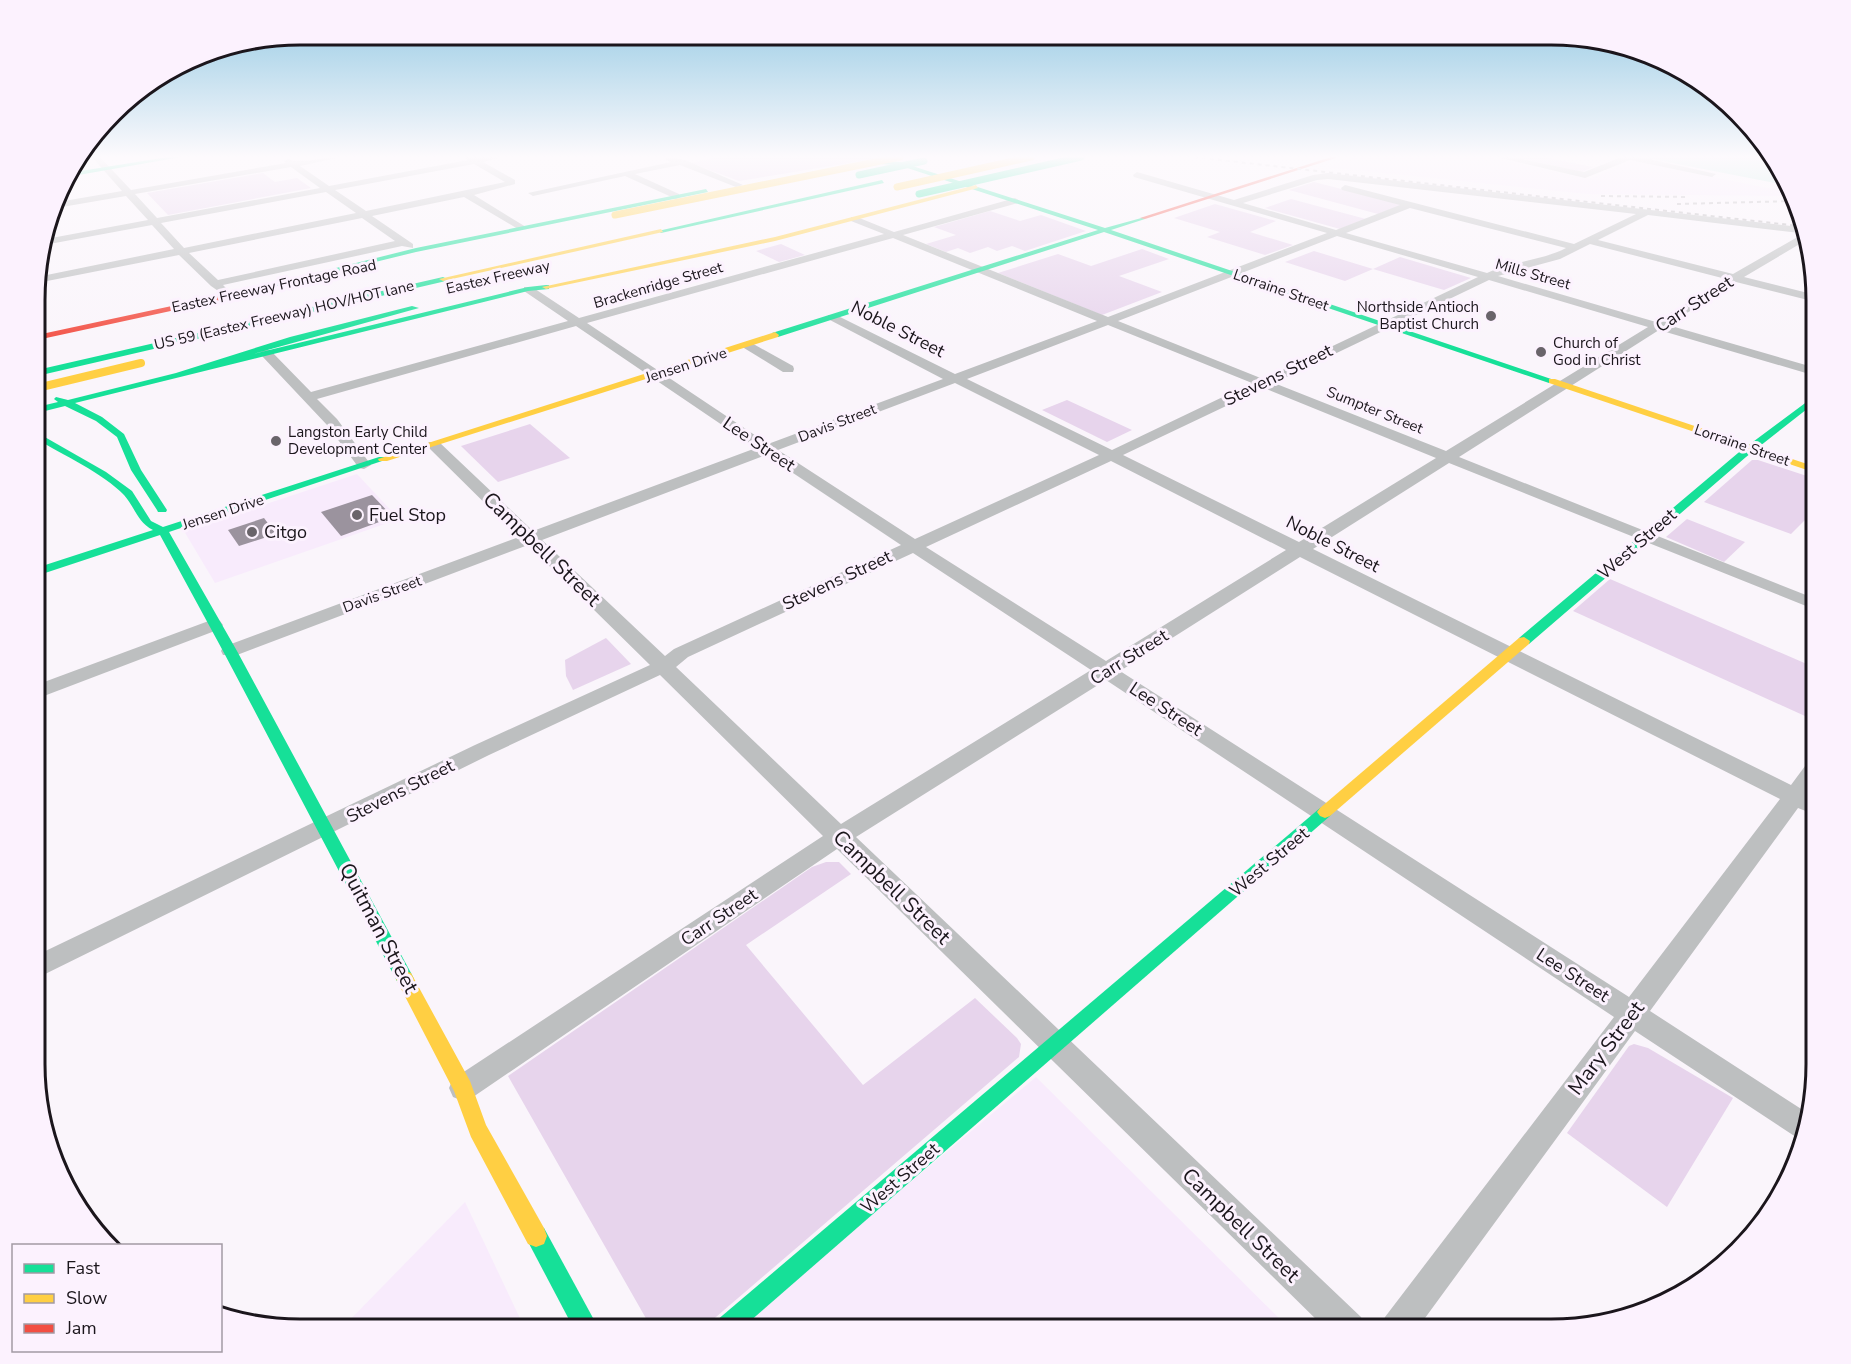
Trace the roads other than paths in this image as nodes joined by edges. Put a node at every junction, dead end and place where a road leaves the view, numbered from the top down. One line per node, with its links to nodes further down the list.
1 (162, 221): 21 (street)
2 (337, 221): 35 (street)
3 (373, 221): 31 (street)
4 (510, 221): 23 (street)
5 (553, 221): 23 (main road, Lorraine Street)
6 (586, 221): 45 (main road, Eastex Freeway Frontage Road, bridge)
7 (651, 221): 42 (main road, Eastex Freeway, bridge)
8 (710, 221): 58 (main road, US 59 (Eastex Freeway) HOV/HOT lane)
9 (743, 221): 22 (main road, Eastex Freeway, bridge)
10 (809, 221): 43 (main road, bridge)
11 (847, 221): 43 (main road)
12 (858, 221): 28 (street, Sumpter Street)
13 (944, 221): 28 (street, Brackenridge Street)
14 (1075, 221): 25 (main road, Lorraine Street)
15 (1135, 221): 25 (main road, Jensen Drive)
16 (1293, 221): 27 (street, Mills Street)
17 (1367, 221): 27 (street, Davis Street)
18 (1481, 221): 33 (street)
19 (1630, 221): 33 (street, Stevens Street)
20 (1721, 221): 24 (street)
21 (155, 222): 29 (street); 35 (street)
22 (728, 224): 26 (main road); 66 (main road, Eastex Freeway, bridge)
23 (521, 227): 34 (main road, Lorraine Street)
24 (1796, 229)
25 (1104, 230): 36 (main road, Jensen Drive); 37 (main road, Lorraine Street)
26 (712, 233)
27 (1335, 233): 37 (street, Davis Street); 38 (street, Mills Street)
28 (893, 235): 36 (street, Sumpter Street); 49 (street, Brackenridge Street)
29 (52, 240)
30 (1799, 240): 40 (street, Carr Street)
31 (404, 242): 34 (street); 41 (street)
32 (685, 243): 59 (main road)
33 (1583, 244): 38 (street, Stevens Street); 40 (street)
34 (416, 250): 45 (main road, Lorraine Street)
35 (182, 252): 39 (street); 41 (street)
36 (982, 271): 47 (main road, Jensen Drive); 48 (street, Sumpter Street)
37 (1232, 273): 48 (street, Davis Street); 50 (main road, Lorraine Street)
38 (1488, 277): 50 (street, Stevens Street); 51 (street, Mills Street)
39 (46, 278)
40 (1735, 278): 44 (street); 51 (street, Carr Street)
41 (215, 284): 45 (street)
42 (339, 289)
43 (528, 289): 49 (street, Lee Street); 55 (main road)
44 (1806, 295)
45 (228, 296): 46 (main road, Eastex Freeway Frontage Road)
46 (166, 309): 52 (main road, Eastex Freeway Frontage Road); 53 (main road)
47 (832, 317): 54 (main road, Jensen Drive); 62 (street, Noble Street)
48 (1107, 321): 62 (street, Davis Street); 63 (street, Sumpter Street)
49 (579, 323): 60 (street, Lee Street); 68 (street, Brackenridge Street)
50 (1384, 324): 63 (street, Stevens Street); 65 (main road, Lorraine Street)
51 (1660, 326): 57 (street, Mills Street); 65 (street, Carr Street)
52 (45, 336)
53 (45, 345)
54 (748, 345): 56 (street); 60 (main road, Jensen Drive)
55 (266, 353): 59 (main road); 68 (street)
56 (789, 369)
57 (1806, 369)
58 (45, 372)
59 (180, 374): 64 (main road)
60 (655, 374): 73 (main road, Jensen Drive); 75 (street, Lee Street)
61 (45, 376): 64 (main road)
62 (955, 378): 75 (street, Davis Street); 78 (street, Noble Street)
63 (1263, 383): 78 (street, Stevens Street); 79 (street, Sumpter Street)
64 (138, 384): 69 (main road)
65 (1566, 385): 76 (main road, Lorraine Street); 79 (street, Carr Street)
66 (45, 388)
67 (45, 393): 69 (main road, Quitman Street)
68 (308, 397): 81 (street)
69 (68, 402): 71 (main road); 83 (main road, Quitman Street)
70 (1806, 406): 76 (main road, West Street)
71 (45, 408)
72 (45, 440): 77 (main road, Quitman Street)
73 (434, 445): 81 (main road, Jensen Drive); 86 (street, Campbell Street)
74 (82, 446): 77 (main road)
75 (767, 449): 86 (street, Davis Street); 87 (street, Lee Street)
76 (1753, 449): 82 (main road, Lorraine Street); 85 (main road, West Street)
77 (61, 450): 84 (main road, Quitman Street)
78 (1111, 456): 87 (street, Stevens Street); 88 (street, Noble Street)
79 (1449, 458): 85 (street, Sumpter Street); 88 (street, Carr Street)
80 (118, 465): 83 (main road)
81 (364, 465): 84 (main road, Jensen Drive)
82 (1806, 467)
83 (136, 470): 84 (main road, Quitman Street)
84 (163, 531): 89 (main road, Jensen Drive); 91 (main road, Quitman Street)
85 (1645, 537): 90 (street, Sumpter Street); 93 (main road, West Street)
86 (531, 538): 92 (street, Davis Street); 94 (street, Campbell Street)
87 (913, 545): 94 (street, Stevens Street); 95 (street, Lee Street)
88 (1300, 550): 93 (street, Noble Street); 95 (street, Carr Street)
89 (45, 569)
90 (1806, 601)
91 (214, 625): 92 (main road, Quitman Street); 96 (street)
92 (230, 651): 99 (main road, Quitman Street)
93 (1510, 654): 97 (street, Noble Street); 98 (main road, West Street)
94 (664, 666): 99 (street, Stevens Street); 100 (street, Campbell Street)
95 (1107, 671): 98 (street, Lee Street); 100 (street, Carr Street)
96 (45, 689)
97 (1805, 802): 102 (street, Mary Street)
98 (1326, 813): 102 (street, Lee Street); 103 (main road, West Street)
99 (325, 828): 101 (street, Stevens Street); 104 (main road, Quitman Street)
100 (840, 836): 103 (street, Campbell Street); 104 (street, Carr Street)
101 (45, 963)
102 (1631, 1014): 105 (street, Lee Street); 109 (street, Mary Street)
103 (1055, 1045): 107 (main road, West Street); 108 (street, Campbell Street)
104 (463, 1088): 106 (main road, Quitman Street)
105 (1799, 1124)
106 (582, 1319)
107 (736, 1319)
108 (1339, 1319)
109 (1404, 1319)

